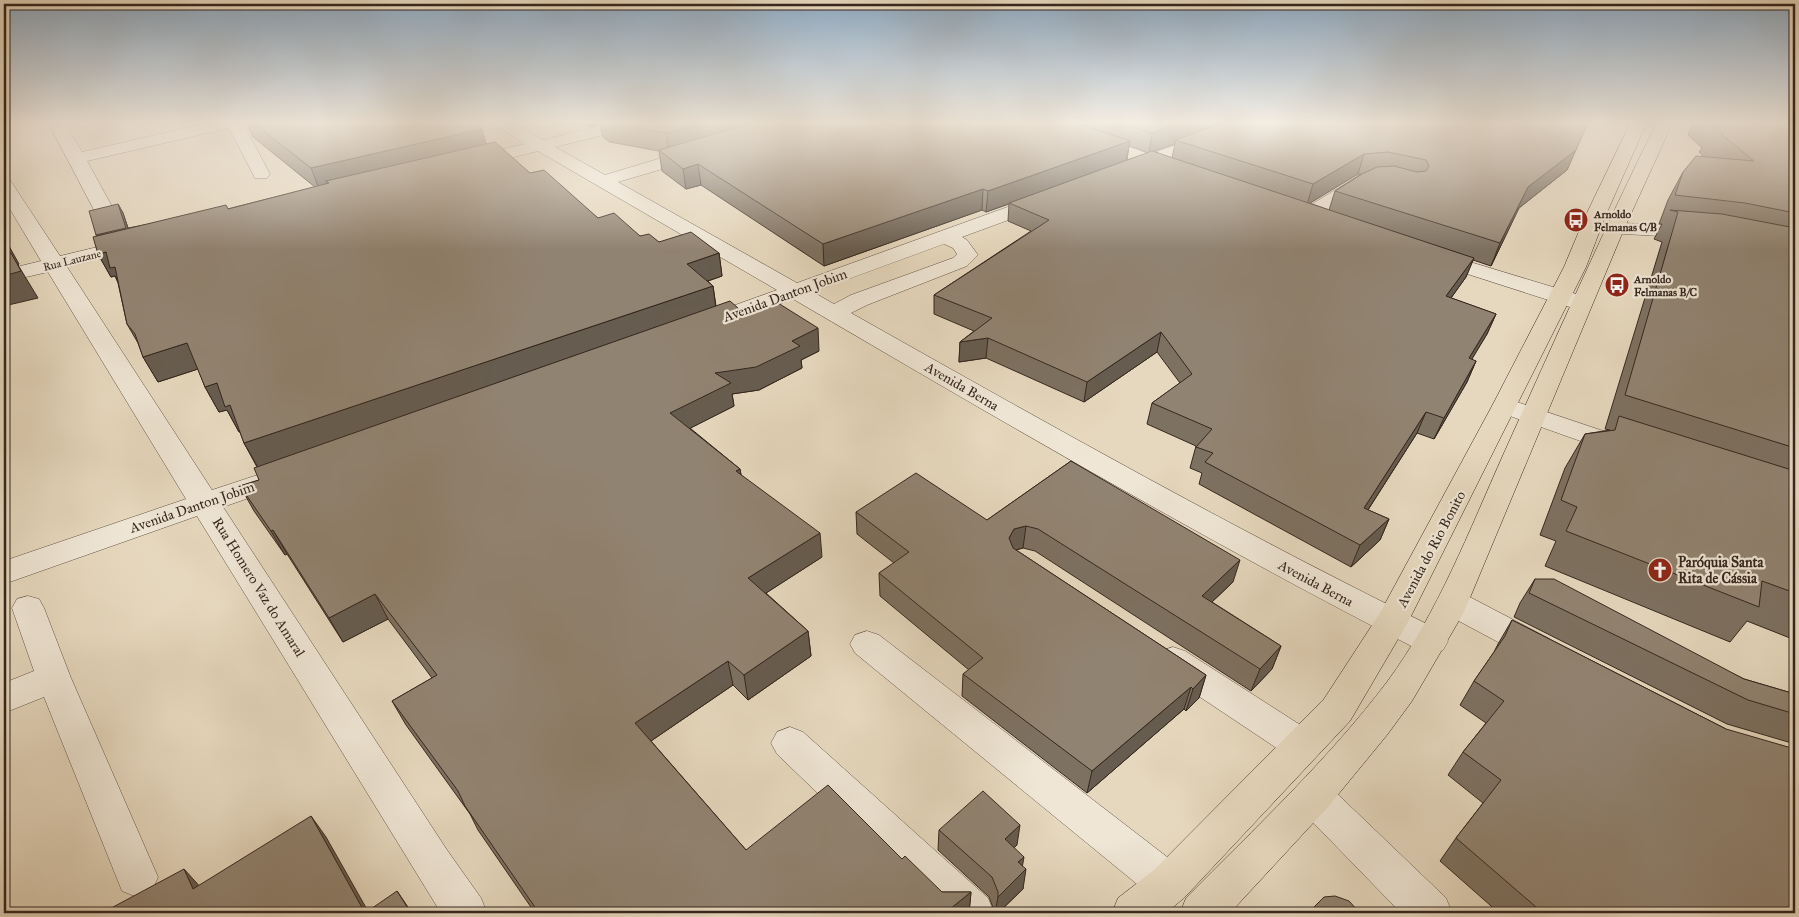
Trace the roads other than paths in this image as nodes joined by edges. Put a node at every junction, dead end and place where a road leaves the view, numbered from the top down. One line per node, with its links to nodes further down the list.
1 (81, 165): 19 (street)
2 (256, 165): 12 (street)
3 (465, 165): 10 (street)
4 (574, 165): 15 (street, Avenida Berna)
5 (657, 165): 15 (street)
6 (1137, 165): 13 (street)
7 (1163, 165): 11 (street)
8 (1623, 165): 30 (main road, Avenida do Rio Bonito)
9 (1645, 165): 22 (main road, Avenida do Rio Bonito)
10 (452, 168)
11 (1180, 171)
12 (261, 174)
13 (1105, 178)
14 (1382, 179): 20 (street)
15 (603, 181): 29 (street, Avenida Berna)
16 (4, 184): 27 (street, Rua Homero Vaz do Amaral)
17 (1067, 191): 23 (street, Avenida Danton Jobim)
18 (1289, 209): 20 (street)
19 (104, 210)
20 (1308, 215): 21 (street)
21 (1335, 223)
22 (1614, 229): 24 (street); 30 (main road, Avenida do Rio Bonito)
23 (945, 236): 29 (street, Avenida Danton Jobim); 31 (street)
24 (1714, 238)
25 (151, 241): 27 (street, Rua Lauzane)
26 (1417, 251): 30 (street)
27 (54, 264): 28 (street, Rua Lauzane); 36 (street, Rua Homero Vaz do Amaral)
28 (4, 276)
29 (797, 291): 31 (street, Avenida Berna); 32 (street, Avenida Danton Jobim)
30 (1571, 300): 33 (main road, Avenida do Rio Bonito)
31 (834, 312): 40 (street, Avenida Berna)
32 (688, 330)
33 (1519, 412): 34 (street); 38 (main road, Avenida do Rio Bonito); 40 (main road, Avenida do Rio Bonito)
34 (1640, 452)
35 (299, 470): 36 (street, Avenida Danton Jobim)
36 (206, 503): 37 (street, Avenida Danton Jobim); 52 (street, Rua Homero Vaz do Amaral)
37 (4, 573)
38 (1453, 603): 41 (main road, Avenida do Rio Bonito); 44 (street)
39 (28, 608): 45 (street)
40 (1392, 622): 41 (street, Avenida Berna); 48 (main road, Avenida do Rio Bonito)
41 (1431, 641): 49 (main road, Avenida do Rio Bonito)
42 (1146, 643): 48 (street)
43 (867, 644): 51 (street)
44 (1565, 662)
45 (54, 678): 46 (street); 50 (street)
46 (4, 698)
47 (790, 743): 53 (street)
48 (1303, 746): 51 (main road, Avenida do Rio Bonito)
49 (1313, 796): 55 (main road, Avenida do Rio Bonito); 56 (street)
50 (137, 877)
51 (1168, 884): 54 (main road, Avenida do Rio Bonito)
52 (466, 913)
53 (973, 913)
54 (1132, 913)
55 (1201, 913)
56 (1431, 913)

